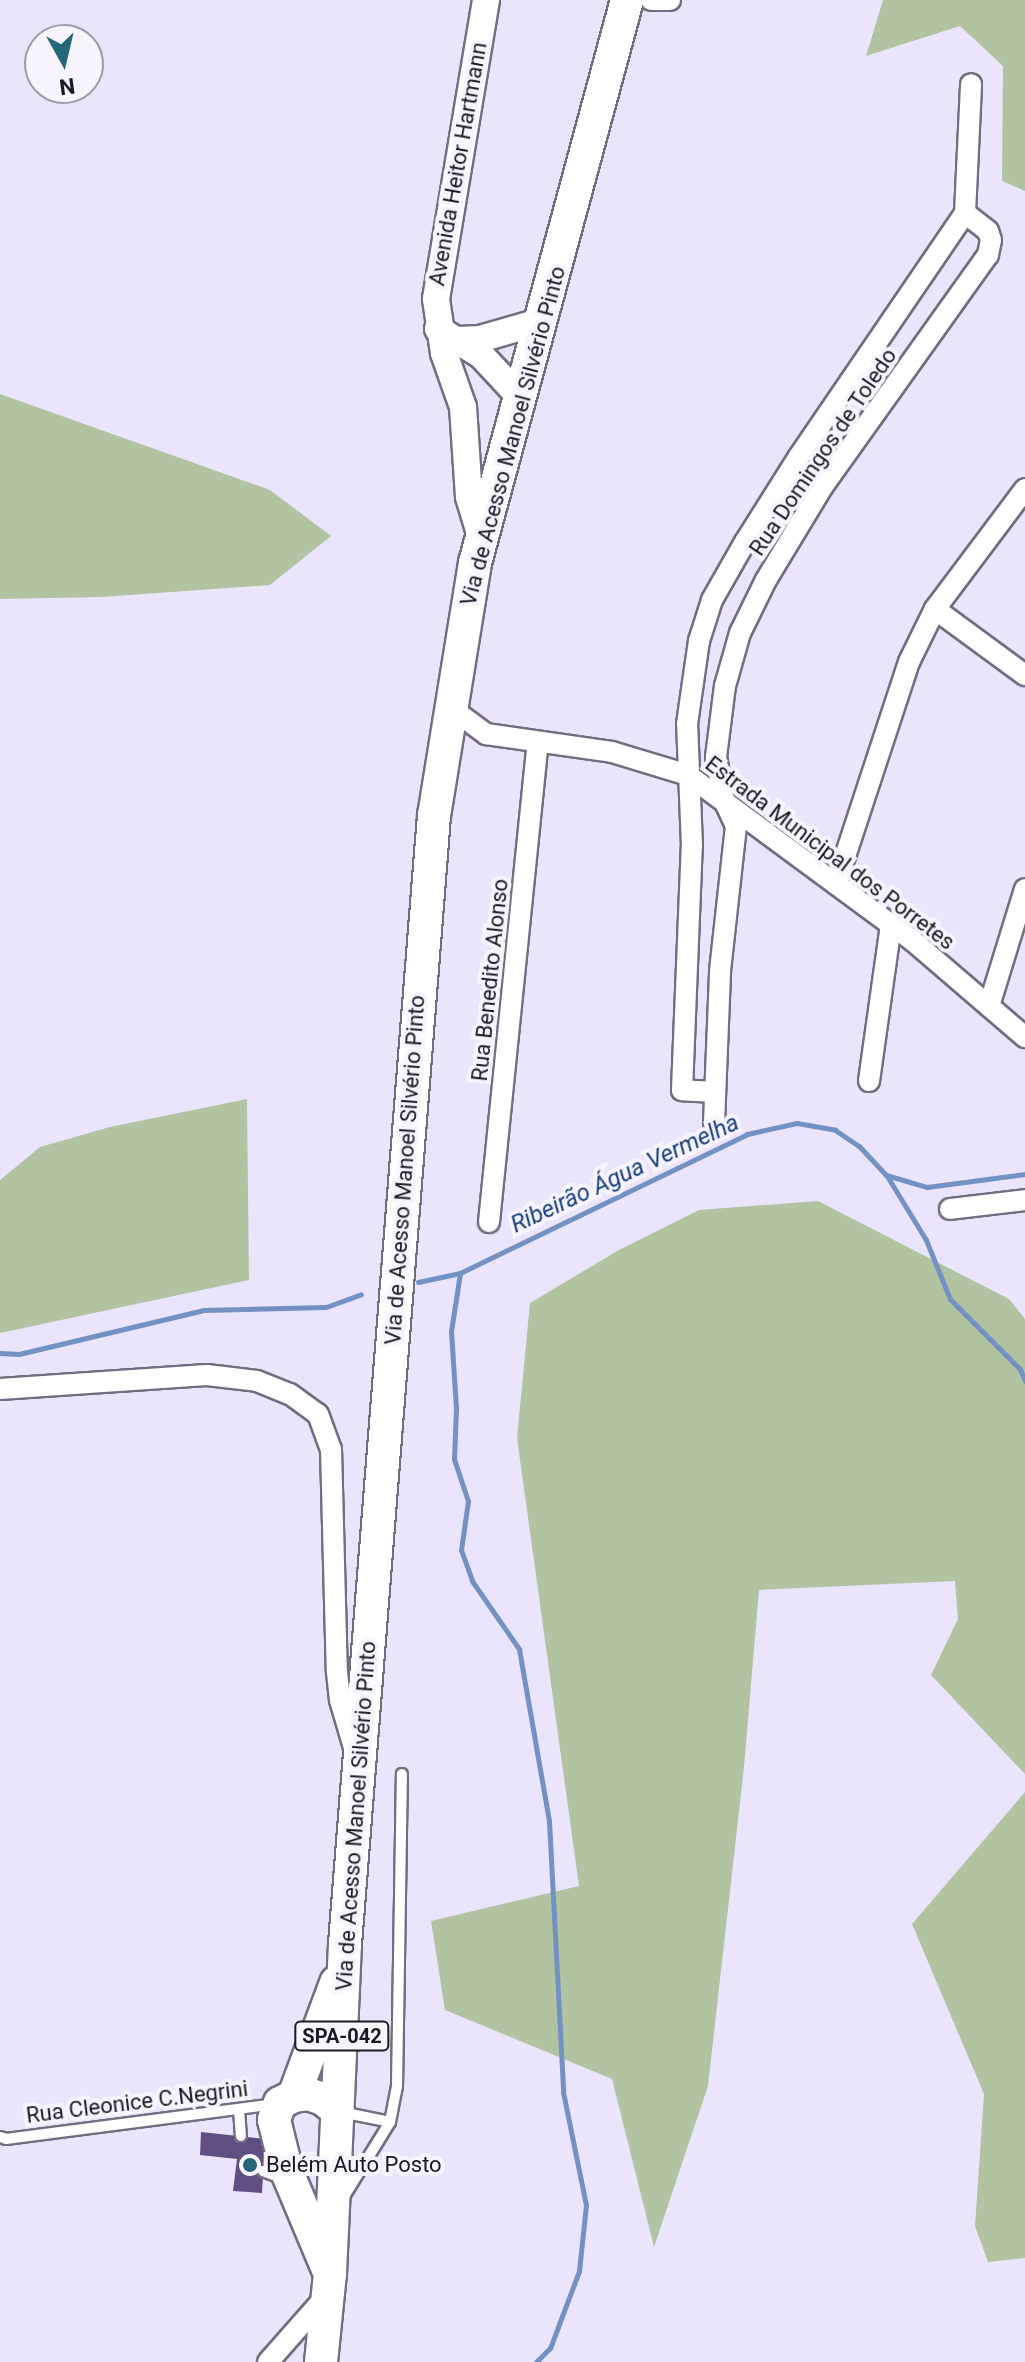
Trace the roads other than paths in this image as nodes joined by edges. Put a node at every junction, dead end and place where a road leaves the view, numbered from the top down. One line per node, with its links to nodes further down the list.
1 (486, 0): 8 (street, Avenida Heitor Hartmann)
2 (627, 0): 7 (main road, Via de Acesso Manoel Silvério Pinto)
3 (651, 0): 4 (street)
4 (670, 0)
5 (971, 84): 6 (street)
6 (965, 213): 12 (street, Rua Domingos de Toledo); 13 (street, Rua Domingos de Toledo)
7 (542, 321): 8 (street); 9 (main road, Via de Acesso Manoel Silvério Pinto)
8 (449, 334): 9 (street); 11 (street, Avenida Heitor Hartmann)
9 (521, 398): 11 (main road, Via de Acesso Manoel Silvério Pinto)
10 (1025, 489): 14 (street)
11 (482, 540): 18 (main road, Via de Acesso Manoel Silvério Pinto)
12 (733, 564): 13 (street); 15 (street, Rua Domingos de Toledo)
13 (766, 580): 16 (street, Rua Domingos de Toledo)
14 (935, 609): 17 (street); 22 (street)
15 (704, 624): 16 (street); 20 (street, Rua Domingos de Toledo)
16 (740, 633): 21 (street, Rua Domingos de Toledo)
17 (1025, 675)
18 (451, 708): 19 (street, Estrada Municipal dos Porretes); 34 (main road, Via de Acesso Manoel Silvério Pinto)
19 (538, 743): 20 (street, Estrada Municipal dos Porretes); 32 (street, Rua Benedito Alonso)
20 (688, 775): 21 (street, Estrada Municipal dos Porretes); 28 (street, Rua Domingos de Toledo)
21 (724, 800): 22 (street, Estrada Municipal dos Porretes); 28 (street, Rua Domingos de Toledo)
22 (836, 884): 24 (street, Estrada Municipal dos Porretes)
23 (1025, 889): 25 (street)
24 (891, 925): 25 (street, Estrada Municipal dos Porretes); 27 (street)
25 (989, 1006): 26 (street, Estrada Municipal dos Porretes)
26 (1020, 1029)
27 (869, 1081)
28 (715, 1092): 29 (street, Rua Domingos de Toledo)
29 (714, 1123)
30 (1025, 1200): 31 (street)
31 (950, 1209)
32 (489, 1222)
33 (0, 1389): 34 (street)
34 (359, 1762): 36 (main road, Via de Acesso Manoel Silvério Pinto)
35 (402, 1774): 40 (lane)
36 (345, 1961): 37 (main road); 39 (main road, Via de Acesso Manoel Silvério Pinto / SPA-042)
37 (287, 2100): 38 (lane, Rua Cleonice C.Negrini); 39 (main road); 44 (main road)
38 (239, 2109): 41 (lane); 42 (lane, Rua Cleonice C.Negrini)
39 (338, 2111): 40 (lane); 43 (main road, Via de Acesso Manoel Silvério Pinto)
40 (390, 2122): 43 (lane)
41 (241, 2136)
42 (0, 2137)
43 (332, 2217): 44 (main road, Via de Acesso Manoel Silvério Pinto)
44 (329, 2284): 45 (street); 46 (main road, Via de Acesso Manoel Silvério Pinto); 47 (street)
45 (268, 2362)
46 (321, 2362)
47 (338, 2362)

